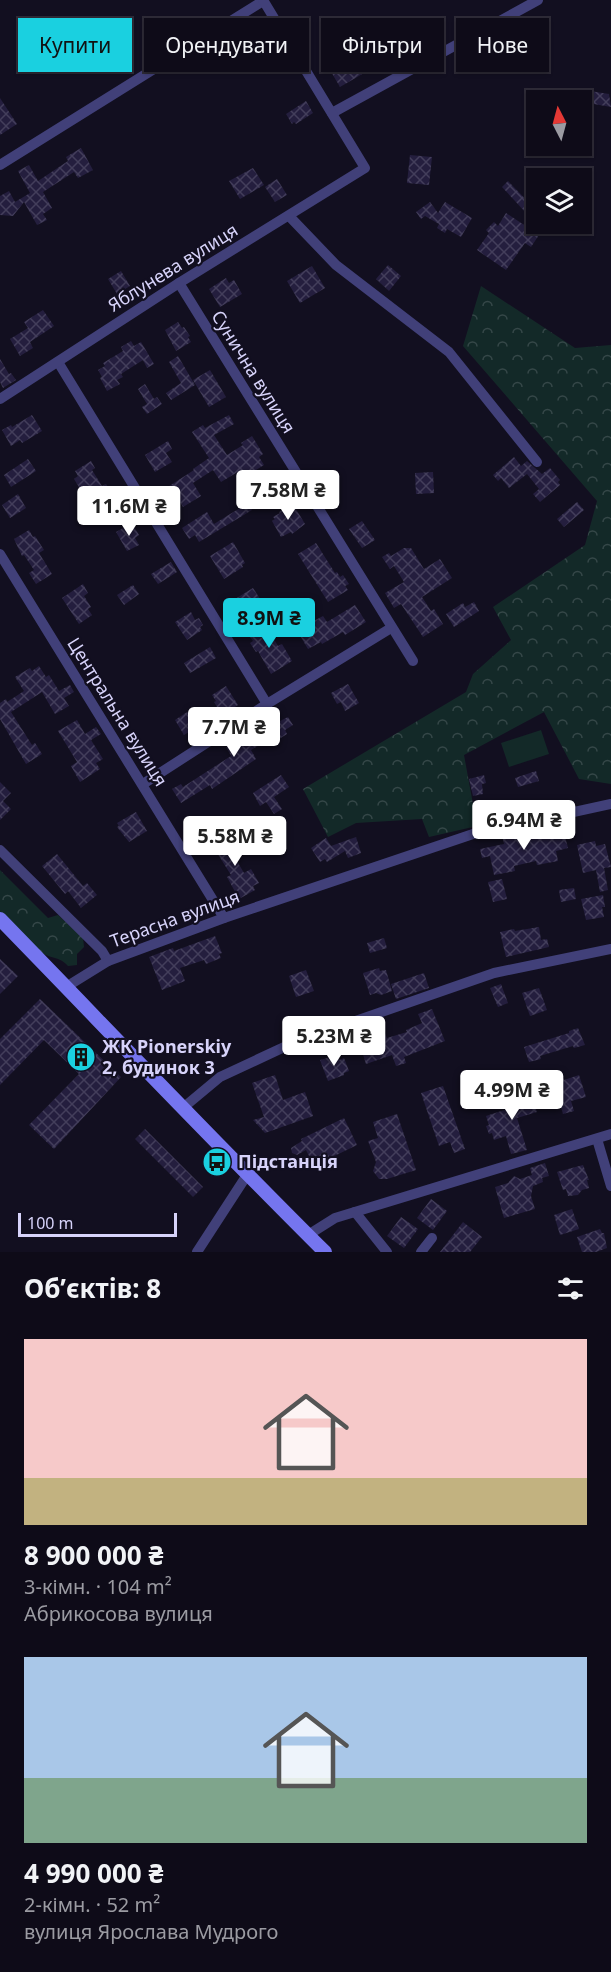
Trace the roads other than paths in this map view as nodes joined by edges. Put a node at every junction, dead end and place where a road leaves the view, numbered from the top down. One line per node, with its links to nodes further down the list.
1 (263, 0): 3 (street); 4 (street)
2 (538, 0): 3 (street)
3 (332, 113): 5 (street, Яблунева вулиця)
4 (0, 165)
5 (289, 216): 6 (street, Яблунева вулиця); 9 (street)
6 (179, 283): 7 (street, Яблунева вулиця); 11 (street, Сунична вулиця)
7 (58, 362): 8 (street, Яблунева вулиця); 13 (street)
8 (0, 399)
9 (537, 462)
10 (0, 554): 14 (street, Центральна вулиця)
11 (391, 628): 12 (street, Сунична вулиця); 13 (street)
12 (413, 661)
13 (267, 704): 14 (street)
14 (143, 784): 17 (street, Центральна вулиця)
15 (611, 804): 17 (street, Терасна вулиця)
16 (0, 850): 20 (street)
17 (224, 918): 20 (street, Терасна вулиця)
18 (0, 919): 21 (street)
19 (611, 949): 22 (street)
20 (108, 961): 21 (street, Терасна вулиця)
21 (66, 987): 22 (street)
22 (184, 1107): 25 (street)
23 (611, 1134): 24 (street)
24 (597, 1139): 26 (street); 27 (street)
25 (247, 1175): 28 (street); 30 (street)
26 (611, 1186)
27 (355, 1212): 28 (street); 32 (street)
28 (308, 1235): 31 (street)
29 (432, 1238): 33 (street)
30 (197, 1252)
31 (325, 1252)
32 (387, 1252)
33 (421, 1252)

